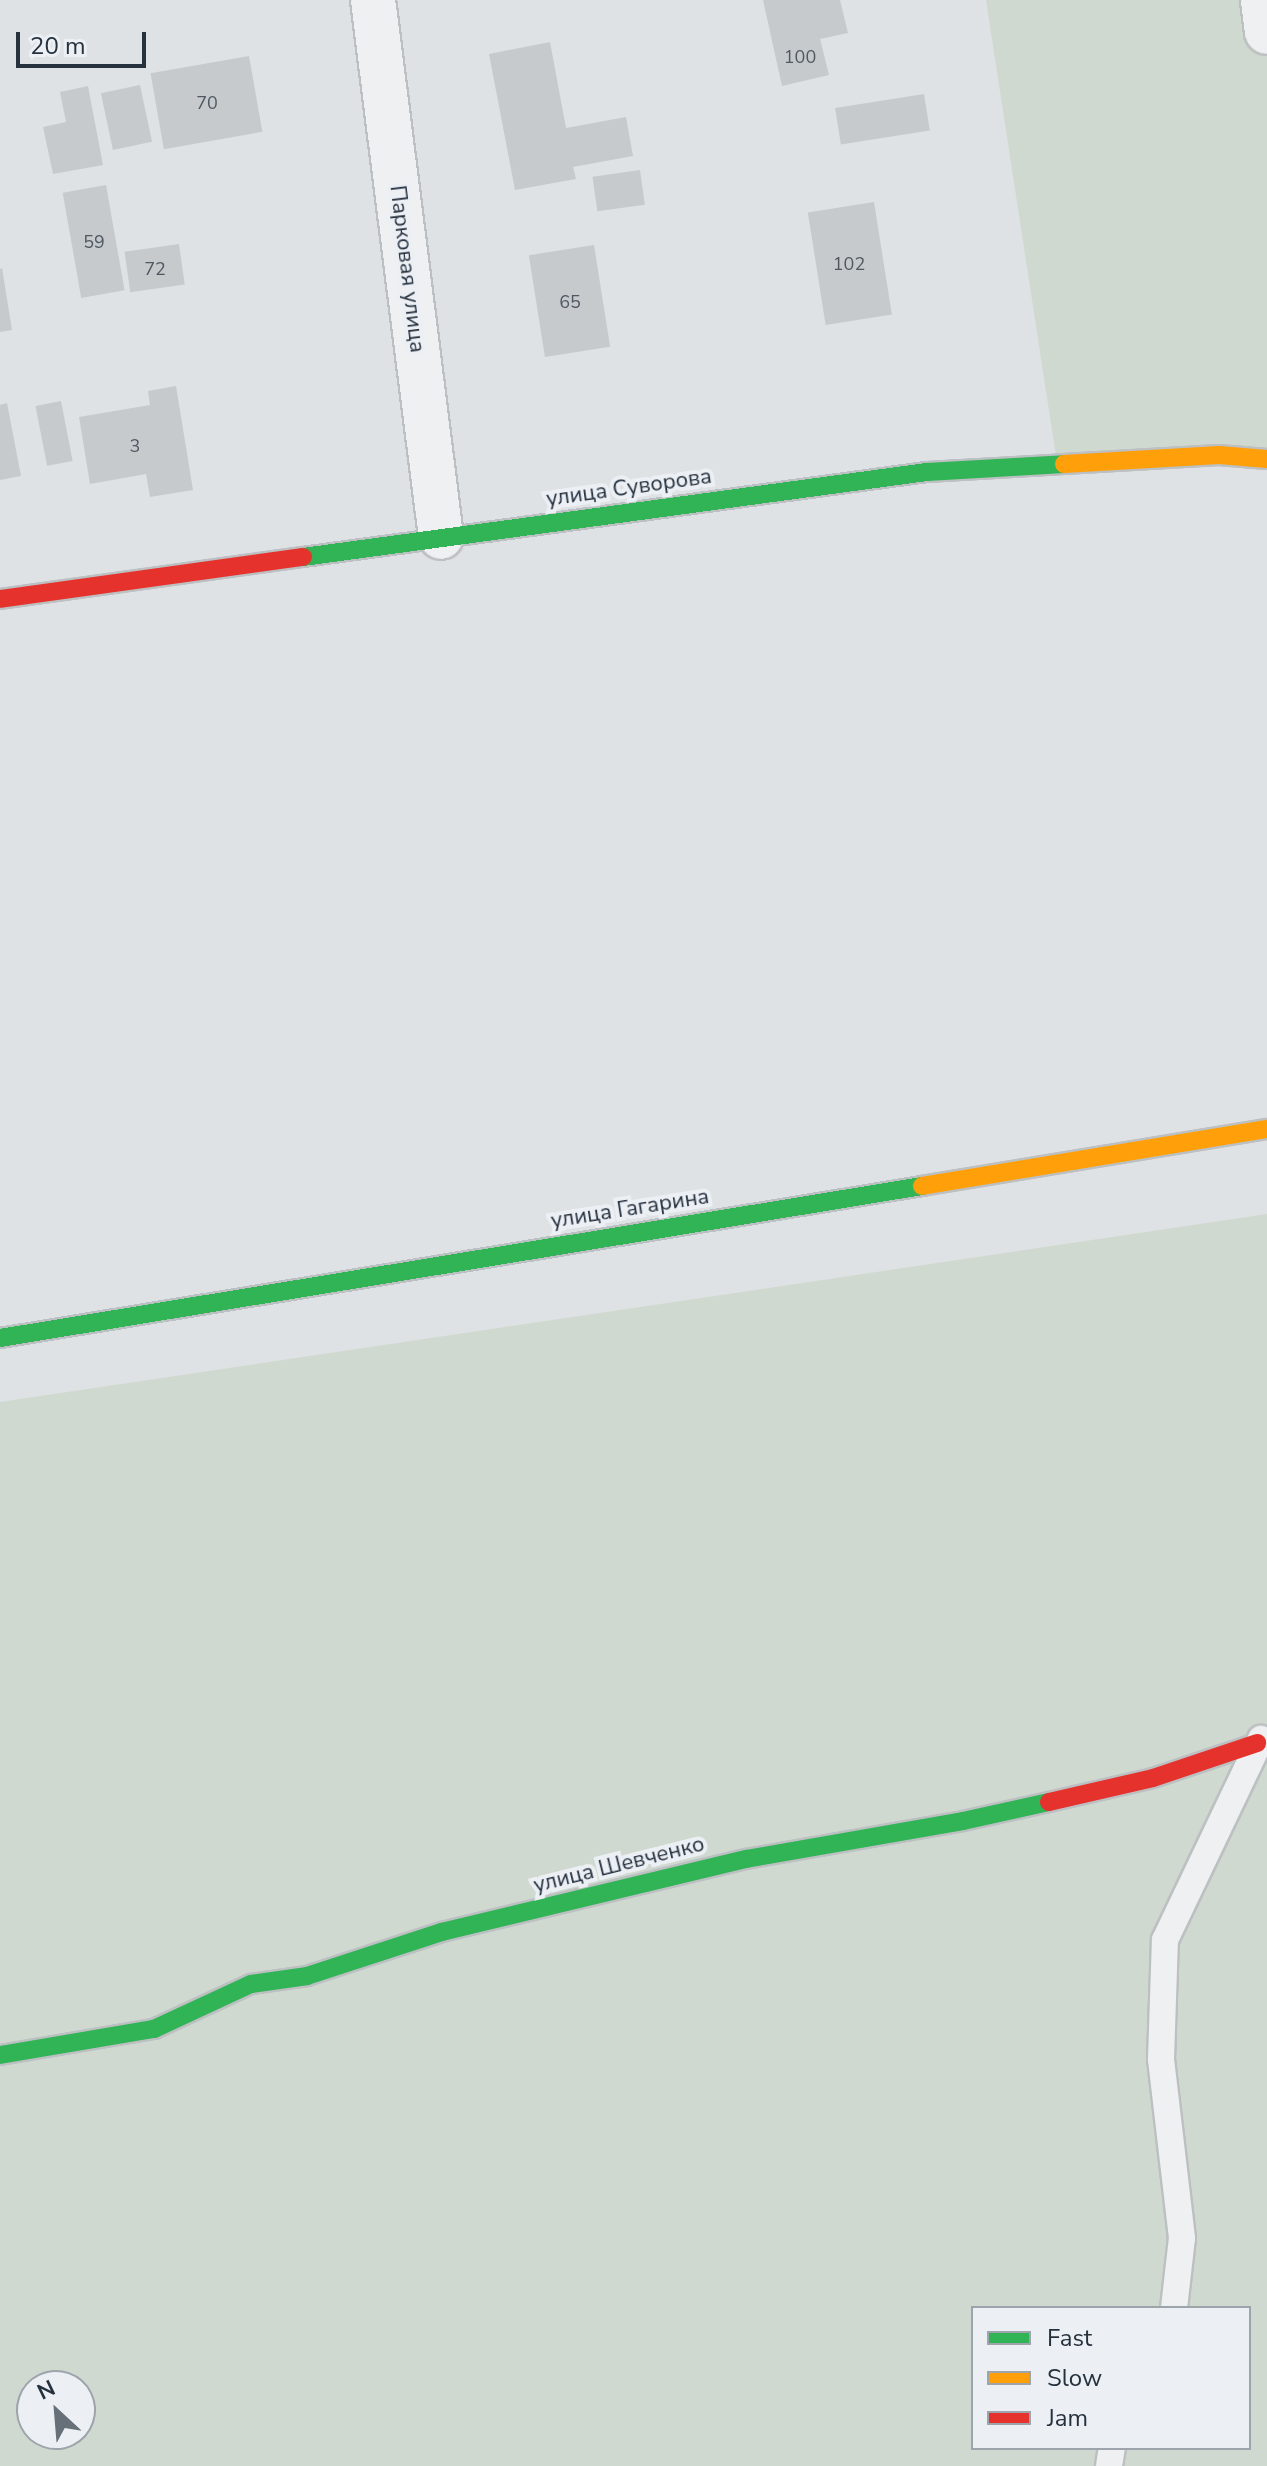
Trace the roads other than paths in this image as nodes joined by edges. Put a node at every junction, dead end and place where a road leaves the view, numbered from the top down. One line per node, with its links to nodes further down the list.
1 (373, 0): 5 (street, Парковая улица)
2 (1263, 0): 3 (street)
3 (1267, 32)
4 (1267, 459): 5 (street, улица Суворова)
5 (441, 537): 6 (street, улица Суворова)
6 (0, 599)
7 (1267, 1129): 8 (street, улица Гагарина)
8 (0, 1338)
9 (1262, 1737): 10 (street, улица Шевченко); 11 (lane)
10 (0, 2055)
11 (1174, 2306)

